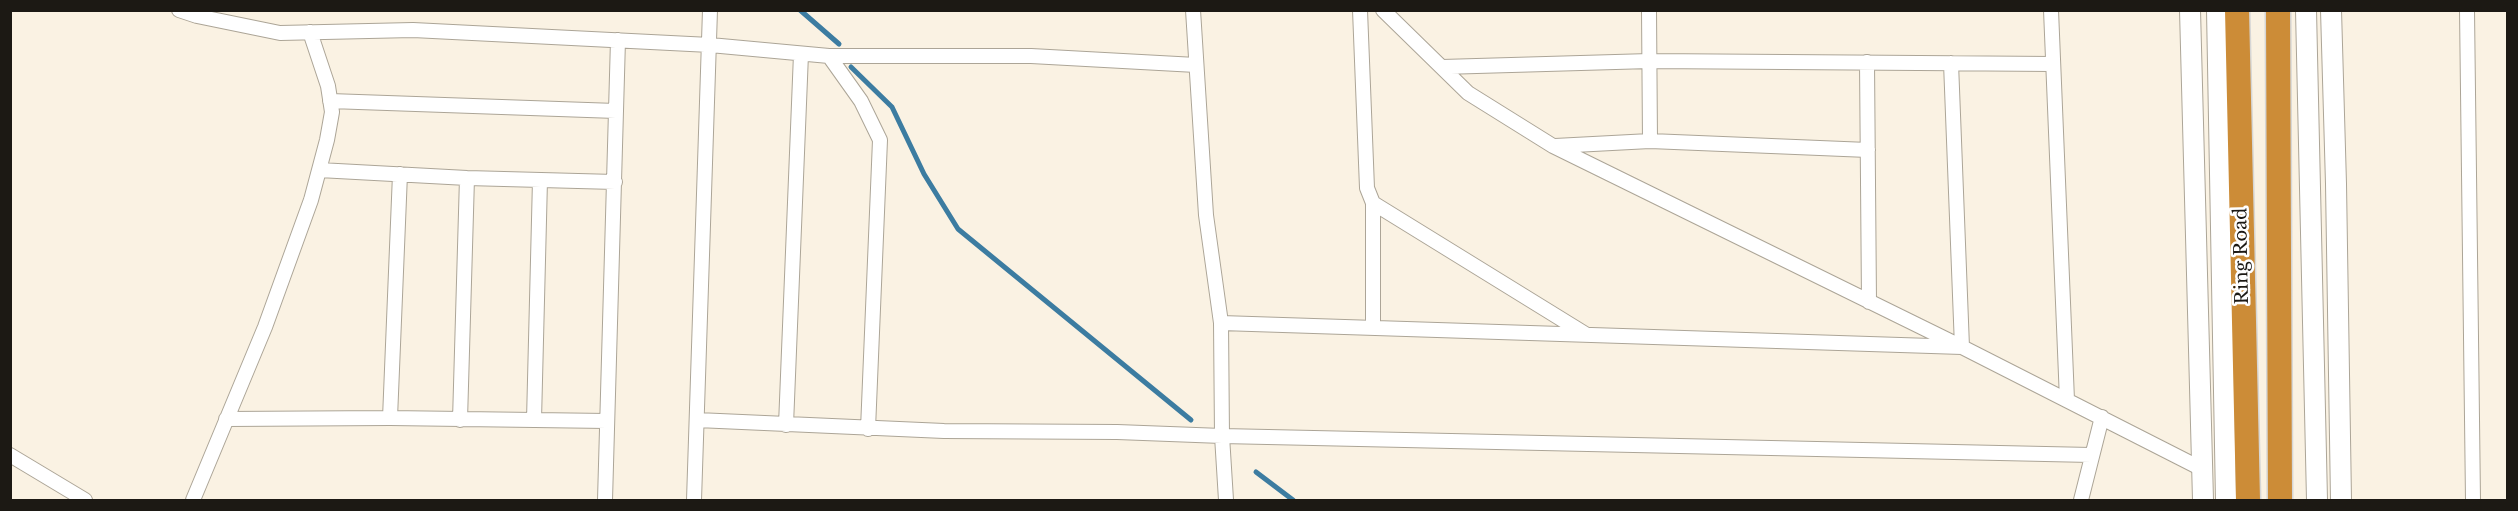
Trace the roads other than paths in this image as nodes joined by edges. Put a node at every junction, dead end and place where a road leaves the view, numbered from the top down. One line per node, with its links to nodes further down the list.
1 (179, 10): 15 (street)
2 (710, 10): 18 (street)
3 (1193, 10): 25 (street)
4 (1360, 10): 37 (street)
5 (1383, 10): 26 (street)
6 (1649, 10): 21 (street)
7 (2051, 10): 24 (street)
8 (2190, 10): 56 (street)
9 (2217, 10): 64 (street)
10 (2237, 10): 65 (highway, Ring Road)
11 (2278, 10): 66 (highway, Ring Road)
12 (2306, 10): 67 (street)
13 (2331, 10): 68 (street)
14 (2467, 10): 69 (street)
15 (198, 14): 16 (street)
16 (310, 32): 17 (street); 27 (street)
17 (618, 40): 18 (street); 28 (street)
18 (710, 45): 19 (street); 49 (street)
19 (801, 54): 20 (street); 51 (street)
20 (829, 56): 25 (street); 52 (street)
21 (1650, 60): 22 (street); 26 (street); 29 (street)
22 (1867, 62): 23 (street); 31 (street)
23 (1952, 63): 24 (street); 42 (street)
24 (2053, 64): 43 (street)
25 (1196, 65): 39 (street)
26 (1442, 67): 30 (street)
27 (330, 101): 28 (street); 32 (street)
28 (616, 111): 36 (street)
29 (1650, 141): 30 (street); 31 (street)
30 (1553, 146): 38 (street)
31 (1868, 150): 38 (street)
32 (319, 170): 33 (street); 46 (street)
33 (400, 174): 34 (street); 45 (street)
34 (467, 178): 35 (street); 47 (street)
35 (540, 180): 36 (street); 48 (street)
36 (615, 182): 50 (street)
37 (1373, 203): 40 (street); 41 (street)
38 (1869, 302): 42 (street)
39 (1221, 323): 40 (street); 53 (street)
40 (1373, 328): 41 (street)
41 (1589, 336): 42 (street)
42 (1962, 347): 43 (street)
43 (2067, 400): 44 (street)
44 (2102, 417): 55 (street); 56 (street)
45 (390, 418): 46 (street); 47 (street)
46 (226, 419): 58 (street)
47 (460, 420): 48 (street)
48 (534, 420): 50 (street)
49 (697, 420): 51 (street); 60 (street)
50 (607, 421): 59 (street)
51 (786, 425): 52 (street)
52 (868, 429): 53 (street)
53 (1222, 436): 55 (street); 61 (street)
54 (10, 455): 57 (street)
55 (2091, 455): 62 (street)
56 (2202, 469): 63 (street)
57 (85, 501)
58 (193, 501)
59 (605, 501)
60 (694, 501)
61 (1226, 501)
62 (2081, 501)
63 (2203, 501)
64 (2226, 501)
65 (2248, 501)
66 (2280, 501)
67 (2317, 501)
68 (2341, 501)
69 (2473, 501)

